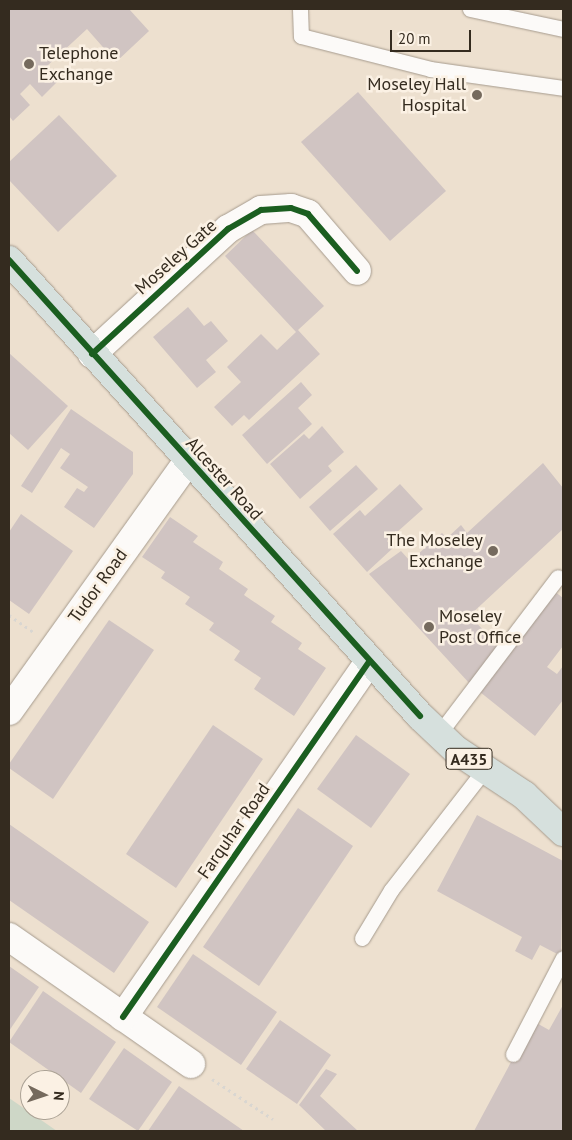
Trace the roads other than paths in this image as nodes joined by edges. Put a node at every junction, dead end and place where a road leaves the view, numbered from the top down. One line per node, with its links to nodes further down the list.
1 (300, 9): 4 (lane)
2 (470, 9): 3 (lane)
3 (563, 28)
4 (563, 88)
5 (9, 260): 7 (highway, Alcester Road / A435)
6 (357, 270): 7 (street, Moseley Gate)
7 (92, 354): 8 (highway, Alcester Road / A435)
8 (188, 460): 10 (highway, Alcester Road / A435); 11 (street, Tudor Road)
9 (558, 577): 12 (lane)
10 (369, 662): 12 (highway, Alcester Road / A435); 20 (street, Farquhar Road)
11 (9, 711)
12 (438, 735): 13 (highway, Alcester Road / A435)
13 (484, 770): 14 (highway, Alcester Road / A435); 18 (lane)
14 (524, 795): 15 (highway, Alcester Road / A435); 16 (highway, Alcester Road / A435)
15 (563, 809)
16 (563, 832)
17 (9, 937): 20 (street)
18 (362, 938)
19 (563, 958): 21 (lane)
20 (123, 1017): 22 (street)
21 (512, 1054)
22 (191, 1064)

